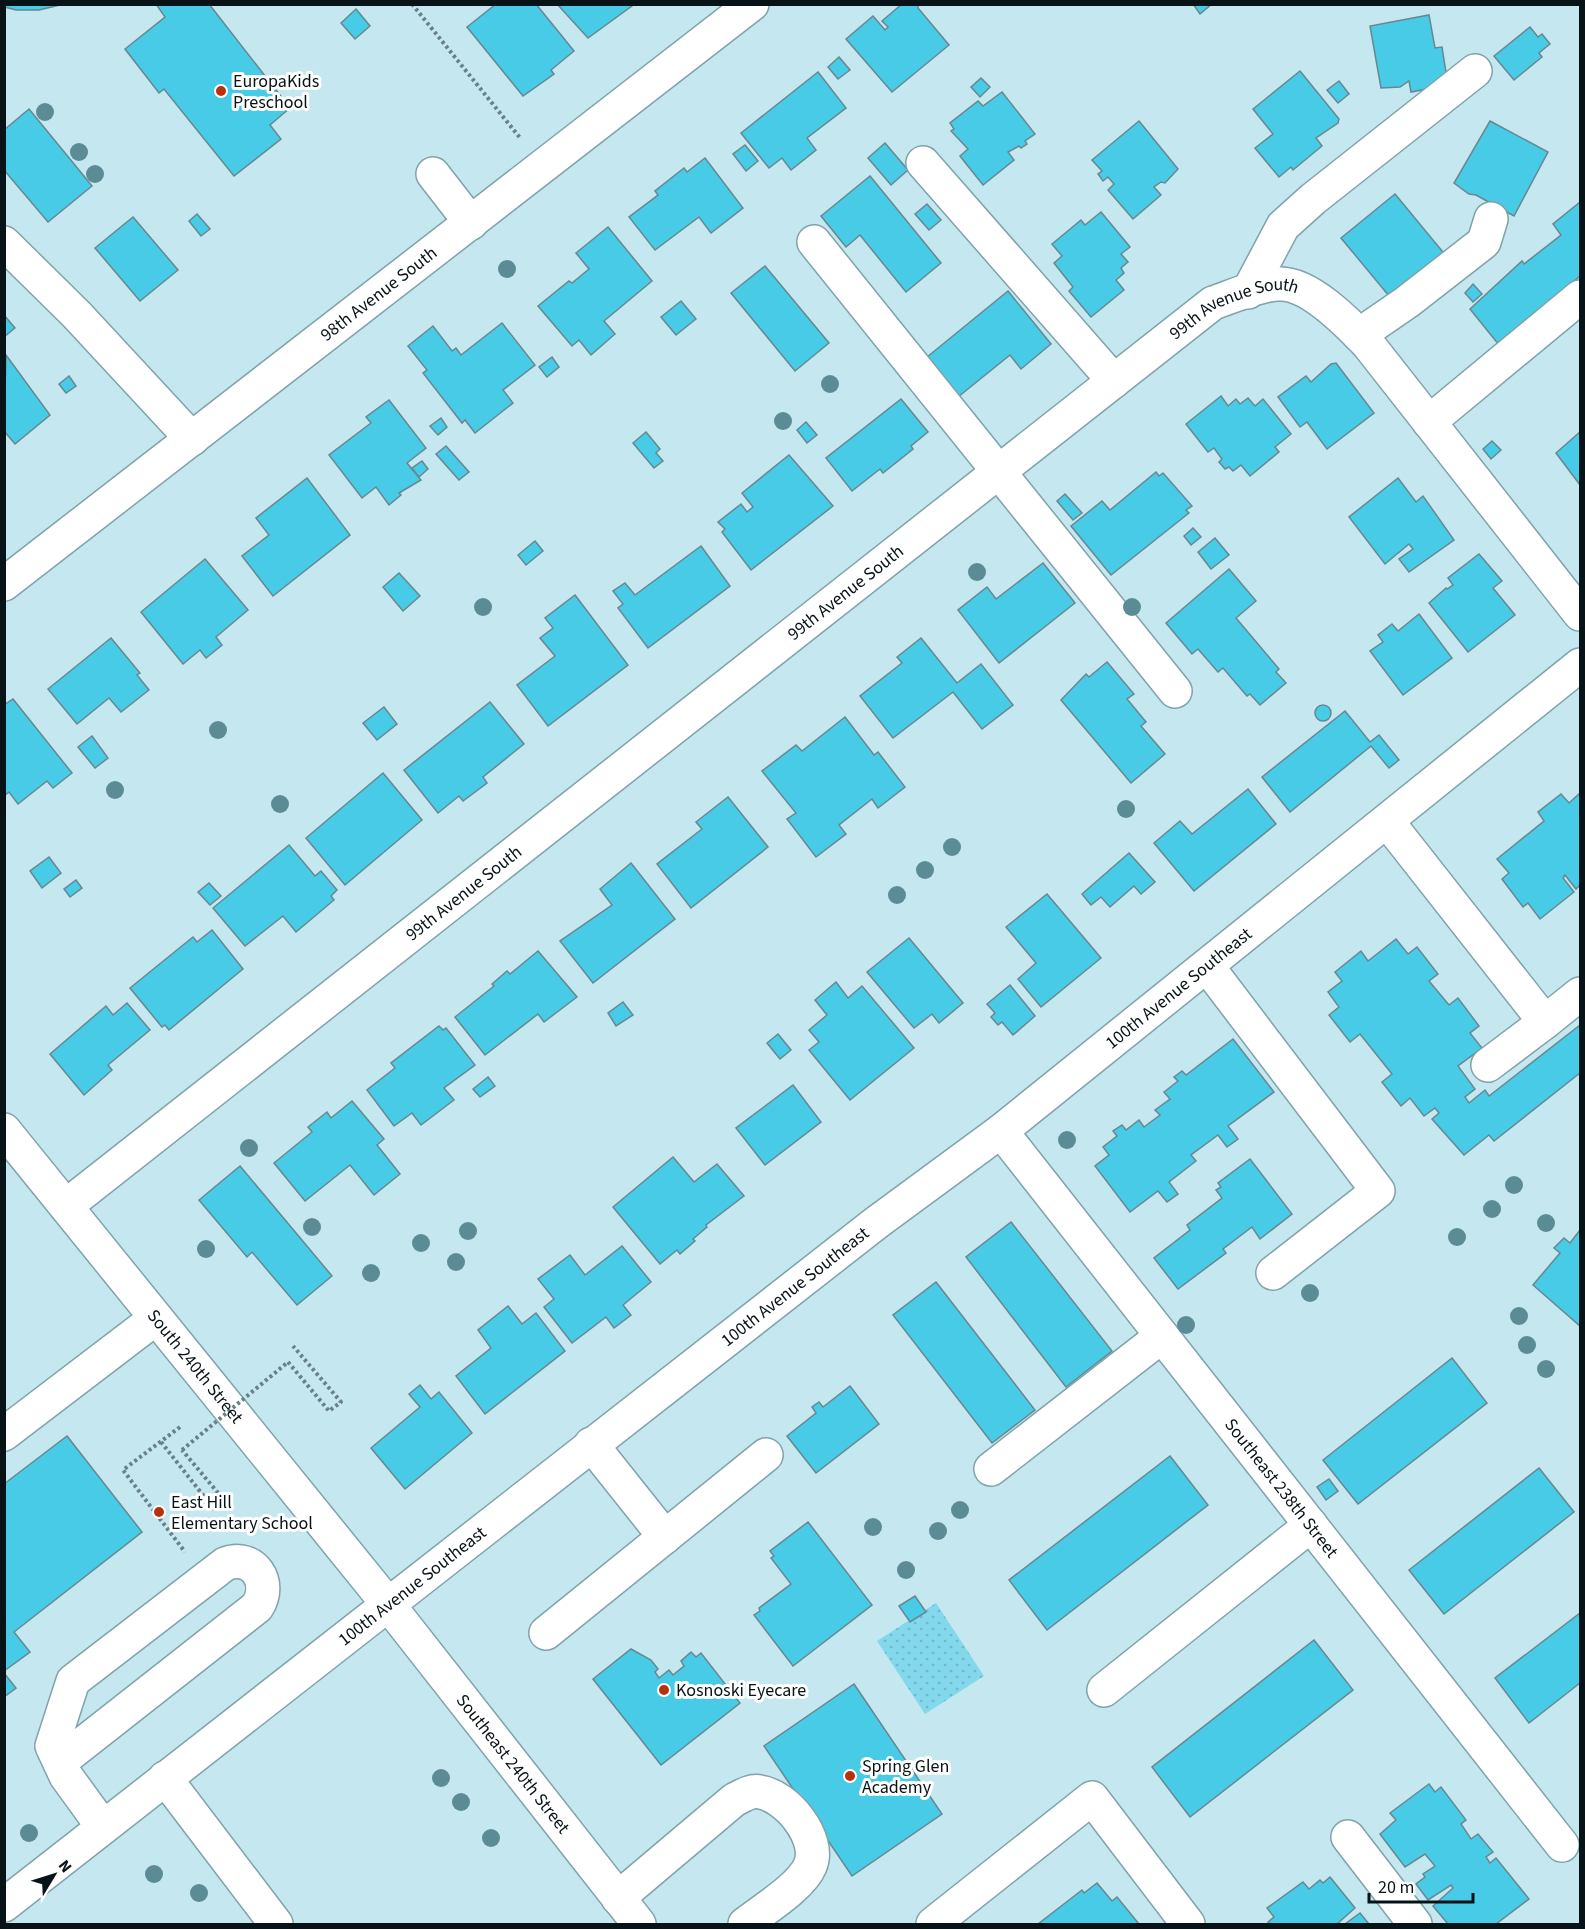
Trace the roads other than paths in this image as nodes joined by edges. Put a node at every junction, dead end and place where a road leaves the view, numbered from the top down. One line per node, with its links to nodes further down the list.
1 (736, 9): 6 (street, 98th Avenue South)
2 (1475, 71): 9 (street)
3 (923, 163): 12 (street)
4 (433, 174): 6 (street)
5 (1491, 219): 11 (street)
6 (471, 223): 14 (street, 98th Avenue South)
7 (814, 242): 15 (street)
8 (4, 243): 14 (street)
9 (1248, 292): 11 (street, 99th Avenue South); 12 (street, 99th Avenue South)
10 (1581, 297): 13 (street)
11 (1359, 334): 13 (street, 99th Avenue South)
12 (1114, 381): 15 (street, 99th Avenue South)
13 (1429, 422): 17 (street, 99th Avenue South)
14 (192, 439): 16 (street, 98th Avenue South)
15 (999, 471): 19 (street); 27 (street, 99th Avenue South)
16 (10, 568)
17 (1581, 614)
18 (1581, 665): 20 (street, 100th Avenue Southeast)
19 (1175, 691)
20 (1387, 821): 21 (street, 100th Avenue Southeast); 23 (street)
21 (1207, 966): 26 (street, 100th Avenue Southeast); 28 (street)
22 (1581, 994): 23 (street)
23 (1545, 1022): 24 (street)
24 (1488, 1065)
25 (4, 1130): 27 (street, South 240th Street)
26 (1001, 1131): 30 (street, Southeast 238th Street); 32 (street, 100th Avenue Southeast)
27 (66, 1206): 29 (street, South 240th Street)
28 (1273, 1273)
29 (156, 1318): 31 (street); 37 (street, South 240th Street)
30 (1162, 1336): 34 (street); 35 (street, Southeast 238th Street)
31 (4, 1434)
32 (591, 1444): 36 (street); 37 (street, 100th Avenue Southeast)
33 (766, 1455): 36 (street)
34 (991, 1469)
35 (1311, 1525): 39 (street); 44 (street, Southeast 238th Street)
36 (665, 1537): 38 (street)
37 (387, 1603): 41 (street, 100th Avenue Southeast); 45 (street, Southeast 240th Street)
38 (546, 1633)
39 (1104, 1690)
40 (61, 1761): 40 (street); 42 (street)
41 (165, 1778): 42 (street, 100th Avenue Southeast); 47 (street)
42 (103, 1827): 46 (street, 100th Avenue Southeast)
43 (1348, 1838): 52 (street)
44 (1562, 1845)
45 (618, 1898): 48 (street, Southeast 240th Street); 49 (street)
46 (4, 1905)
47 (276, 1924)
48 (639, 1924)
49 (745, 1924)
50 (933, 1924): 51 (street)
51 (1188, 1924)
52 (1415, 1924)

